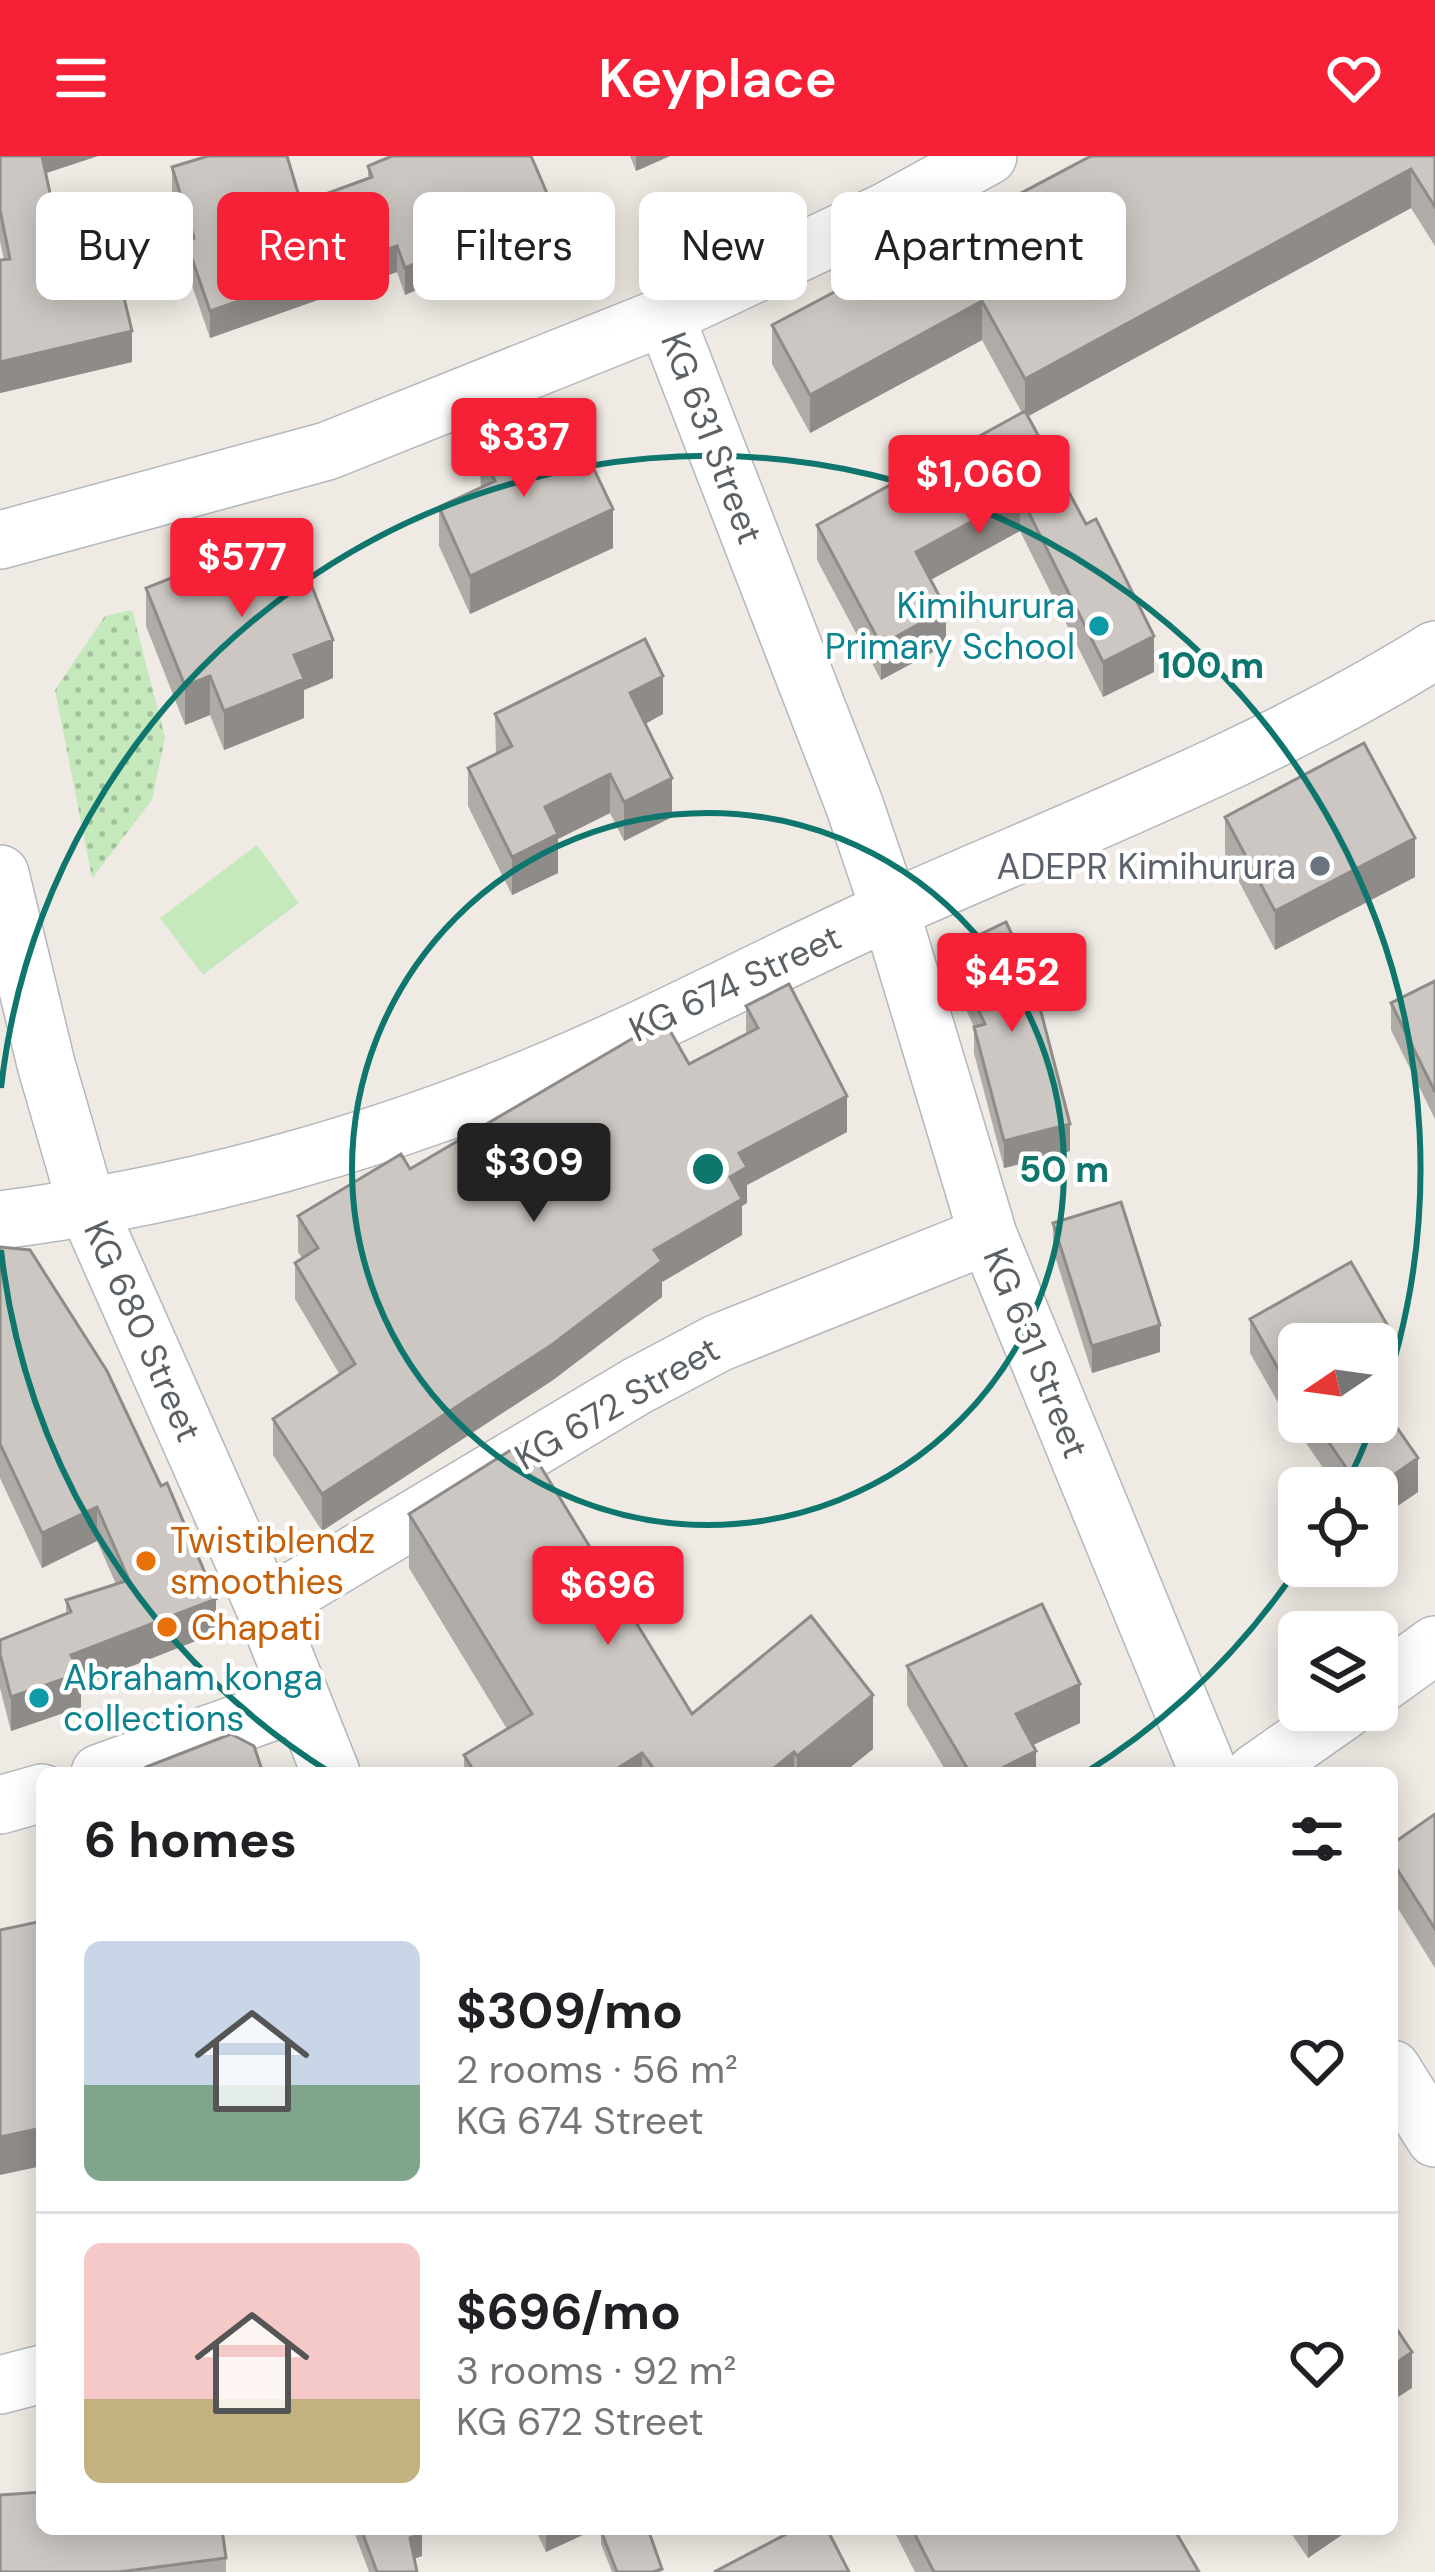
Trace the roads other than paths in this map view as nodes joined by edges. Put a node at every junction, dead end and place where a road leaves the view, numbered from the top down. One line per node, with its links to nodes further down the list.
1 (988, 156): 2 (street)
2 (665, 316): 3 (street); 6 (street, KG 631 Street)
3 (0, 539)
4 (1435, 650): 6 (street, KG 674 Street)
5 (0, 874): 7 (street, KG 680 Street)
6 (890, 910): 7 (street, KG 674 Street); 9 (street, KG 631 Street)
7 (88, 1209): 8 (street, KG 674 Street); 10 (street, KG 680 Street)
8 (0, 1220)
9 (988, 1235): 10 (street, KG 672 Street); 17 (street, KG 631 Street)
10 (266, 1608): 13 (street, KG 680 Street)
11 (1435, 1645): 12 (street)
12 (1398, 1672)
13 (299, 1702): 15 (street); 16 (street, KG 680 Street)
14 (1315, 1731): 18 (street)
15 (117, 1767)
16 (328, 1767)
17 (1207, 1767)
18 (1264, 1767)
19 (36, 1794): 20 (street)
20 (0, 1805)
21 (1398, 2079): 22 (street)
22 (1435, 2138)
23 (36, 2376): 24 (street)
24 (0, 2385)

